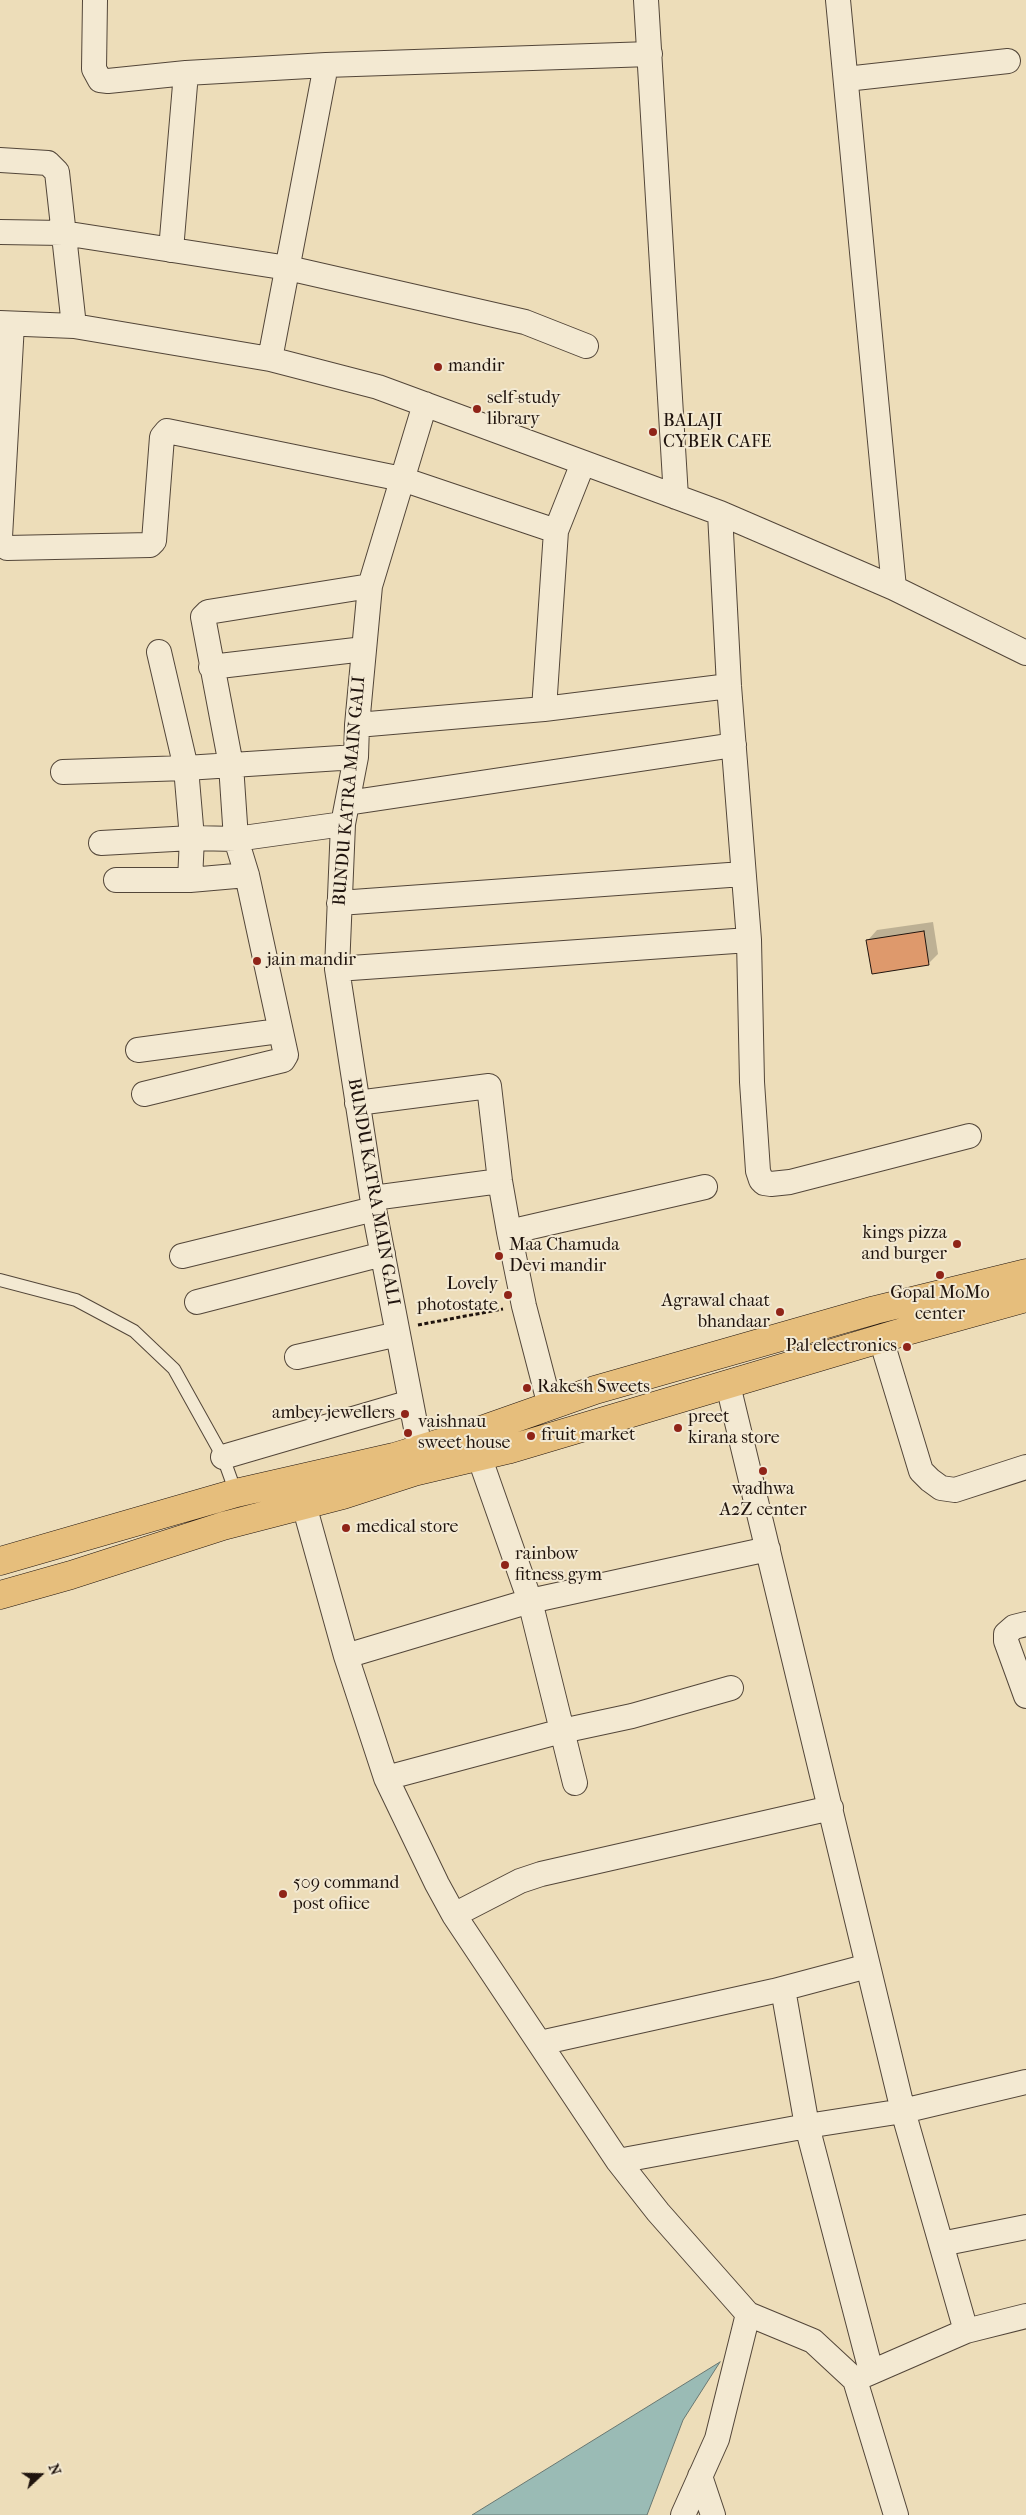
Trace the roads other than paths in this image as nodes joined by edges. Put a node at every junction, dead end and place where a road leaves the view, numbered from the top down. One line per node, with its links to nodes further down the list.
1 (96, 0): 7 (street)
2 (646, 0): 4 (street)
3 (838, 0): 8 (street)
4 (650, 54): 6 (street); 21 (street)
5 (1008, 61): 8 (street)
6 (326, 65): 7 (street); 13 (street)
7 (186, 73): 12 (street)
8 (846, 79): 27 (street)
9 (0, 160): 11 (street)
10 (0, 232): 11 (street)
11 (63, 233): 12 (street); 15 (street)
12 (171, 250): 13 (street)
13 (288, 268): 16 (street); 17 (street)
14 (6, 323): 15 (street); 24 (street)
15 (74, 326): 17 (street)
16 (586, 346)
17 (270, 359): 18 (street)
18 (425, 404): 19 (street); 20 (street, BUNDU KATRA MAIN GALI)
19 (584, 463): 21 (street); 23 (street)
20 (402, 479): 23 (street); 25 (street); 26 (street, BUNDU KATRA MAIN GALI)
21 (676, 497): 22 (street)
22 (720, 513): 27 (street); 32 (street)
23 (556, 531): 33 (street)
24 (0, 537)
25 (0, 542)
26 (370, 586): 28 (street, BUNDU KATRA MAIN GALI); 31 (street)
27 (894, 588): 30 (street)
28 (364, 649): 31 (street); 34 (street, BUNDU KATRA MAIN GALI)
29 (159, 652): 38 (street)
30 (1026, 653)
31 (211, 667): 37 (street)
32 (729, 686): 33 (street); 35 (street)
33 (544, 709): 34 (street)
34 (357, 725): 36 (street, BUNDU KATRA MAIN GALI)
35 (734, 745): 40 (street); 44 (street)
36 (356, 757): 37 (street); 40 (street, BUNDU KATRA MAIN GALI)
37 (231, 764): 38 (street); 42 (street)
38 (186, 768): 39 (street); 41 (street)
39 (63, 772)
40 (345, 813): 42 (street); 48 (street, BUNDU KATRA MAIN GALI)
41 (192, 838): 42 (street); 43 (street); 47 (street)
42 (236, 839): 45 (street)
43 (101, 843)
44 (743, 874): 48 (street); 49 (street)
45 (247, 875): 47 (street); 51 (street)
46 (116, 880): 47 (street)
47 (190, 880)
48 (339, 903): 50 (street, BUNDU KATRA MAIN GALI)
49 (749, 940): 50 (street); 55 (street)
50 (337, 969): 54 (street, BUNDU KATRA MAIN GALI)
51 (279, 1031): 52 (street); 53 (street)
52 (138, 1050)
53 (144, 1094)
54 (357, 1103): 56 (street); 58 (street, BUNDU KATRA MAIN GALI)
55 (969, 1136)
56 (500, 1180): 58 (street); 59 (street)
57 (706, 1187): 59 (street)
58 (374, 1203): 60 (street, BUNDU KATRA MAIN GALI); 61 (street)
59 (509, 1232): 71 (street)
60 (383, 1254): 65 (street); 66 (street, BUNDU KATRA MAIN GALI)
61 (182, 1256)
62 (1026, 1273): 71 (highway)
63 (0, 1280): 73 (lane)
64 (1026, 1298): 67 (highway)
65 (197, 1302)
66 (398, 1331): 68 (street); 70 (street, BUNDU KATRA MAIN GALI)
67 (881, 1339): 69 (highway); 75 (street)
68 (296, 1357)
69 (728, 1384): 74 (highway); 79 (street)
70 (411, 1402): 72 (street, BUNDU KATRA MAIN GALI); 73 (street)
71 (550, 1406): 72 (highway)
72 (420, 1449): 76 (highway)
73 (222, 1456): 77 (lane)
74 (479, 1456): 78 (highway); 82 (street)
75 (1026, 1467)
76 (296, 1478): 77 (highway); 78 (street)
77 (236, 1493): 80 (highway)
78 (305, 1506): 81 (highway); 84 (street)
79 (768, 1549): 82 (street); 90 (street)
80 (0, 1561)
81 (0, 1595)
82 (530, 1602): 84 (street); 87 (street)
83 (1026, 1624): 86 (street)
84 (346, 1656): 88 (street)
85 (731, 1688): 87 (street)
86 (1026, 1696)
87 (562, 1731): 88 (street); 89 (street)
88 (386, 1778): 91 (street)
89 (575, 1783)
90 (831, 1808): 91 (street); 92 (street)
91 (454, 1915): 94 (street)
92 (868, 1966): 93 (street); 96 (street)
93 (783, 1989): 94 (street); 97 (street)
94 (540, 2043): 98 (street)
95 (1026, 2082): 96 (street)
96 (903, 2110): 97 (street); 100 (street)
97 (807, 2126): 98 (street); 104 (street)
98 (618, 2161): 101 (street)
99 (1026, 2227): 100 (street)
100 (941, 2244): 103 (street)
101 (748, 2314): 104 (street); 105 (street)
102 (1026, 2316): 103 (street)
103 (966, 2331): 104 (street)
104 (863, 2376): 108 (street)
105 (700, 2476): 106 (street); 107 (street)
106 (683, 2515)
107 (713, 2515)
108 (896, 2515)

